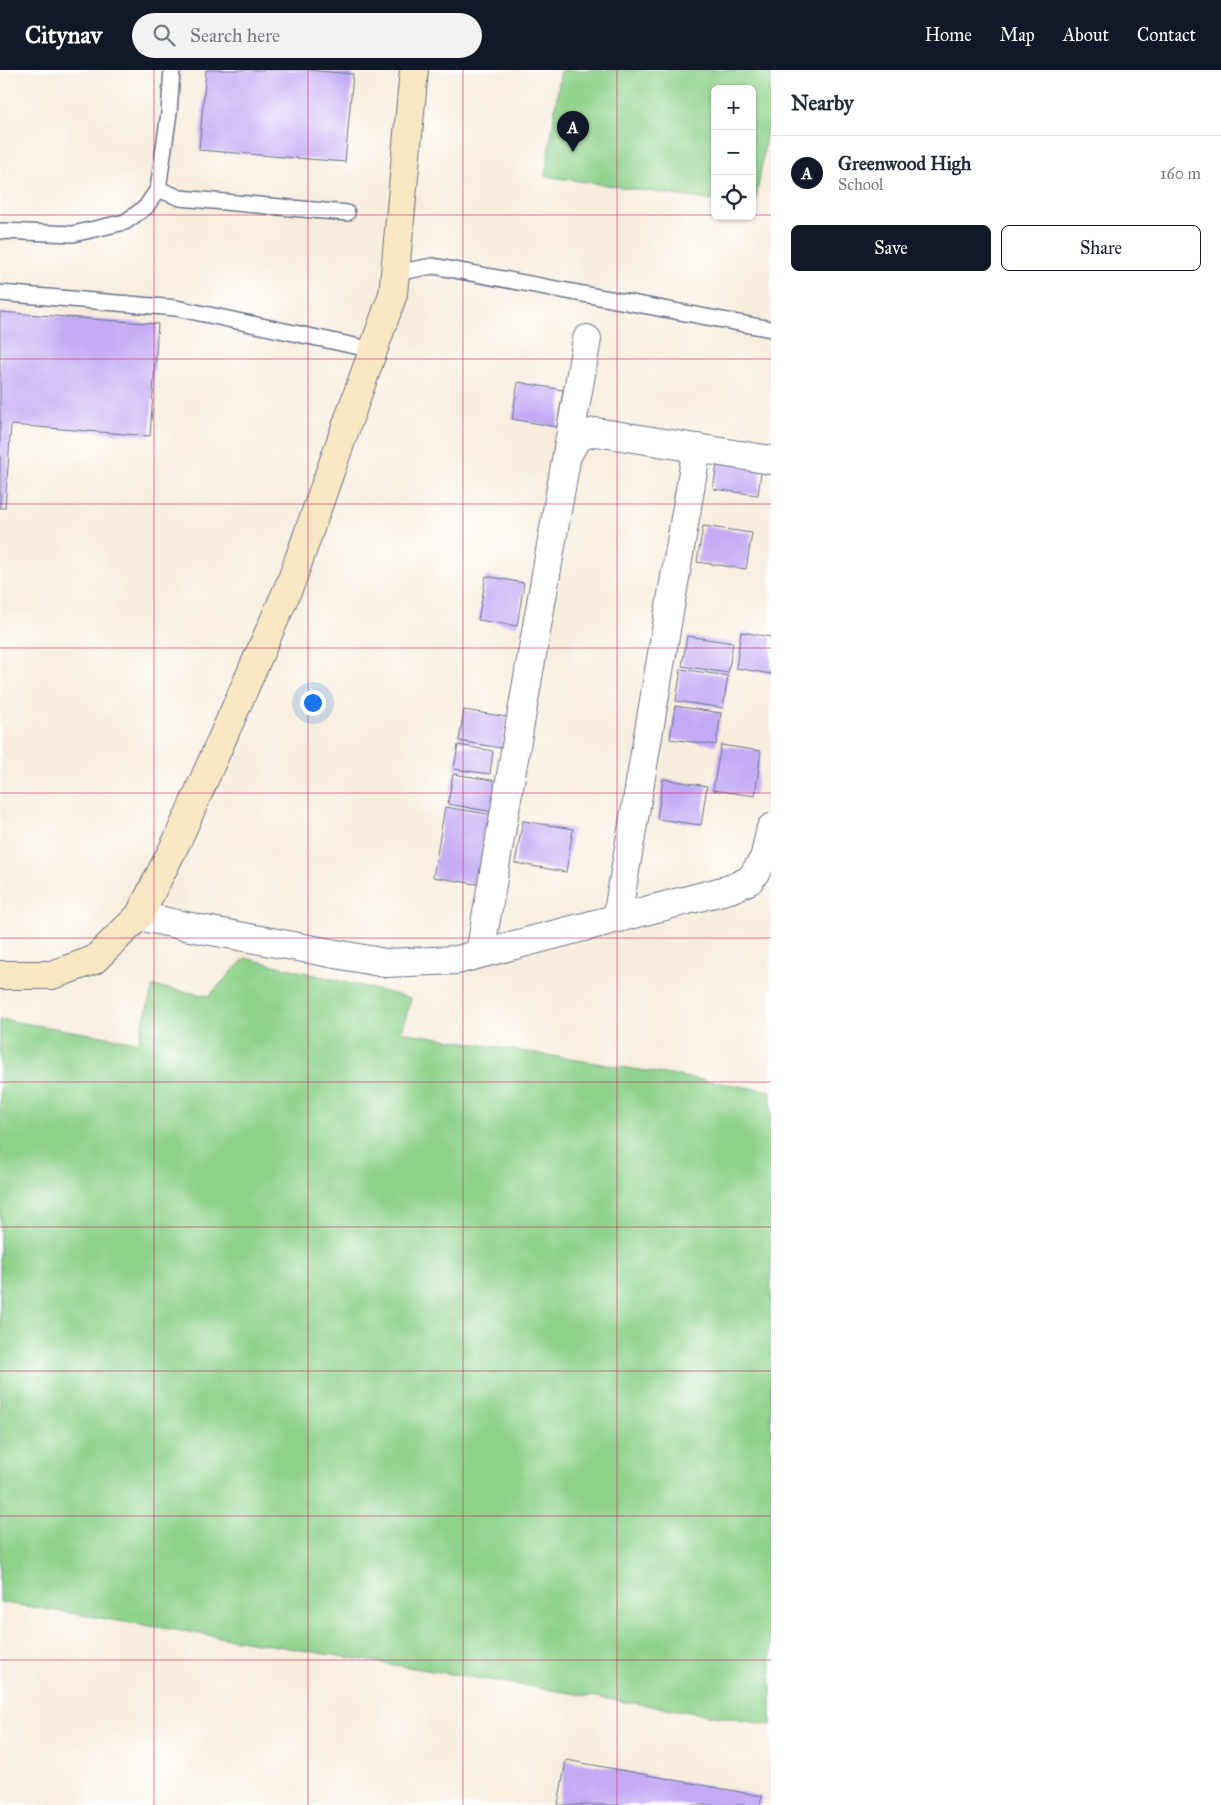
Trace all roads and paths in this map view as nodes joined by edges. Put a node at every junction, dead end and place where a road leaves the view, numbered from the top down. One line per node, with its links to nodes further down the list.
1 (172, 70): 3 (lane)
2 (414, 70): 6 (street)
3 (158, 189): 4 (lane); 5 (lane)
4 (347, 213)
5 (0, 231)
6 (395, 272): 8 (lane); 10 (street)
7 (0, 293): 10 (lane)
8 (771, 329)
9 (587, 338): 12 (street)
10 (374, 350): 15 (street)
11 (697, 448): 12 (street); 13 (street); 16 (street)
12 (567, 456): 17 (street)
13 (771, 460)
14 (771, 828): 16 (street)
15 (139, 916): 17 (street); 18 (street)
16 (617, 918): 17 (street)
17 (480, 953)
18 (0, 975)

